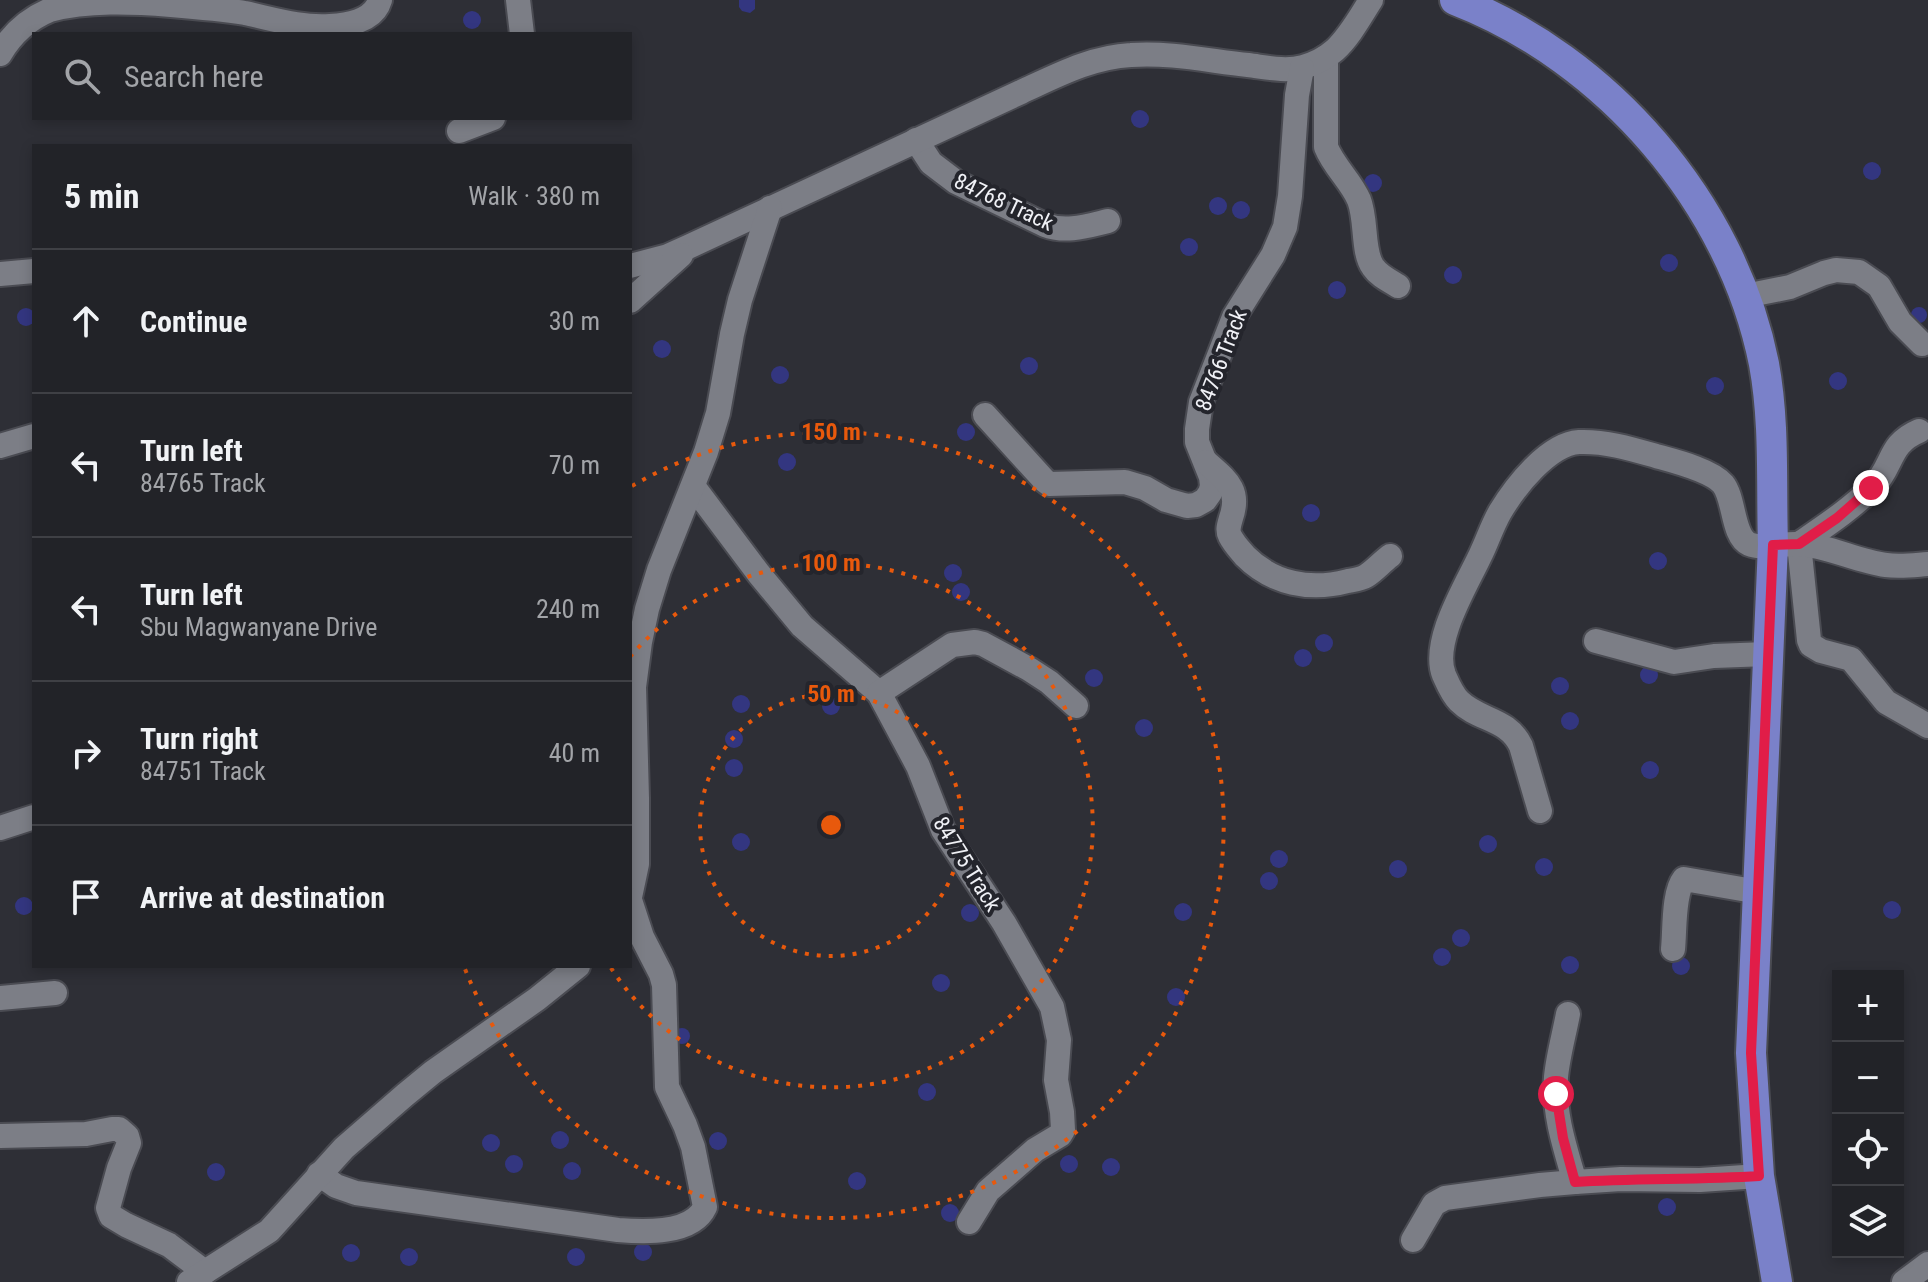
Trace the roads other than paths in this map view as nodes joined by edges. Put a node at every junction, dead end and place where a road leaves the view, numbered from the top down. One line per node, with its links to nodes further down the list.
1 (380, 0): 6 (street)
2 (518, 0): 5 (street)
3 (1371, 0): 7 (street)
4 (1455, 0): 19 (main road)
5 (522, 32)
6 (0, 54)
7 (1326, 57): 8 (street); 18 (street)
8 (1302, 68): 11 (street); 26 (street, 84766 Track)
9 (488, 120): 10 (street)
10 (459, 131)
11 (916, 140): 12 (street); 13 (street, 84768 Track)
12 (770, 208): 14 (street); 27 (street)
13 (1108, 221)
14 (688, 247): 15 (street); 20 (street)
15 (632, 265)
16 (32, 271): 17 (street)
17 (0, 274)
18 (1398, 286)
19 (1745, 296): 21 (street); 28 (main road)
20 (632, 299)
21 (1922, 344)
22 (985, 415): 26 (street, 84766 Track)
23 (1919, 431): 28 (street)
24 (32, 437): 25 (street)
25 (0, 446)
26 (1203, 458): 29 (street)
27 (693, 486): 33 (street, 84775 Track); 39 (street)
28 (1786, 544): 30 (street); 32 (main road); 35 (street); 36 (street)
29 (1390, 556)
30 (1928, 564)
31 (1596, 641): 32 (street)
32 (1767, 654): 40 (main road)
33 (879, 693): 34 (street); 51 (street, 84775 Track)
34 (1076, 706)
35 (1928, 726)
36 (1540, 811)
37 (32, 818): 38 (street)
38 (0, 828)
39 (632, 888)
40 (1759, 892): 42 (street); 49 (main road)
41 (632, 904): 48 (street)
42 (1673, 949)
43 (576, 968): 48 (street)
44 (55, 993): 45 (street)
45 (0, 998)
46 (1568, 1014): 50 (street)
47 (0, 1136): 54 (street)
48 (319, 1174): 54 (street)
49 (1759, 1176): 50 (street); 55 (main road)
50 (1575, 1182): 52 (street)
51 (969, 1222)
52 (1413, 1240)
53 (1928, 1264): 56 (street)
54 (197, 1277)
55 (1777, 1282)
56 (1904, 1282)

